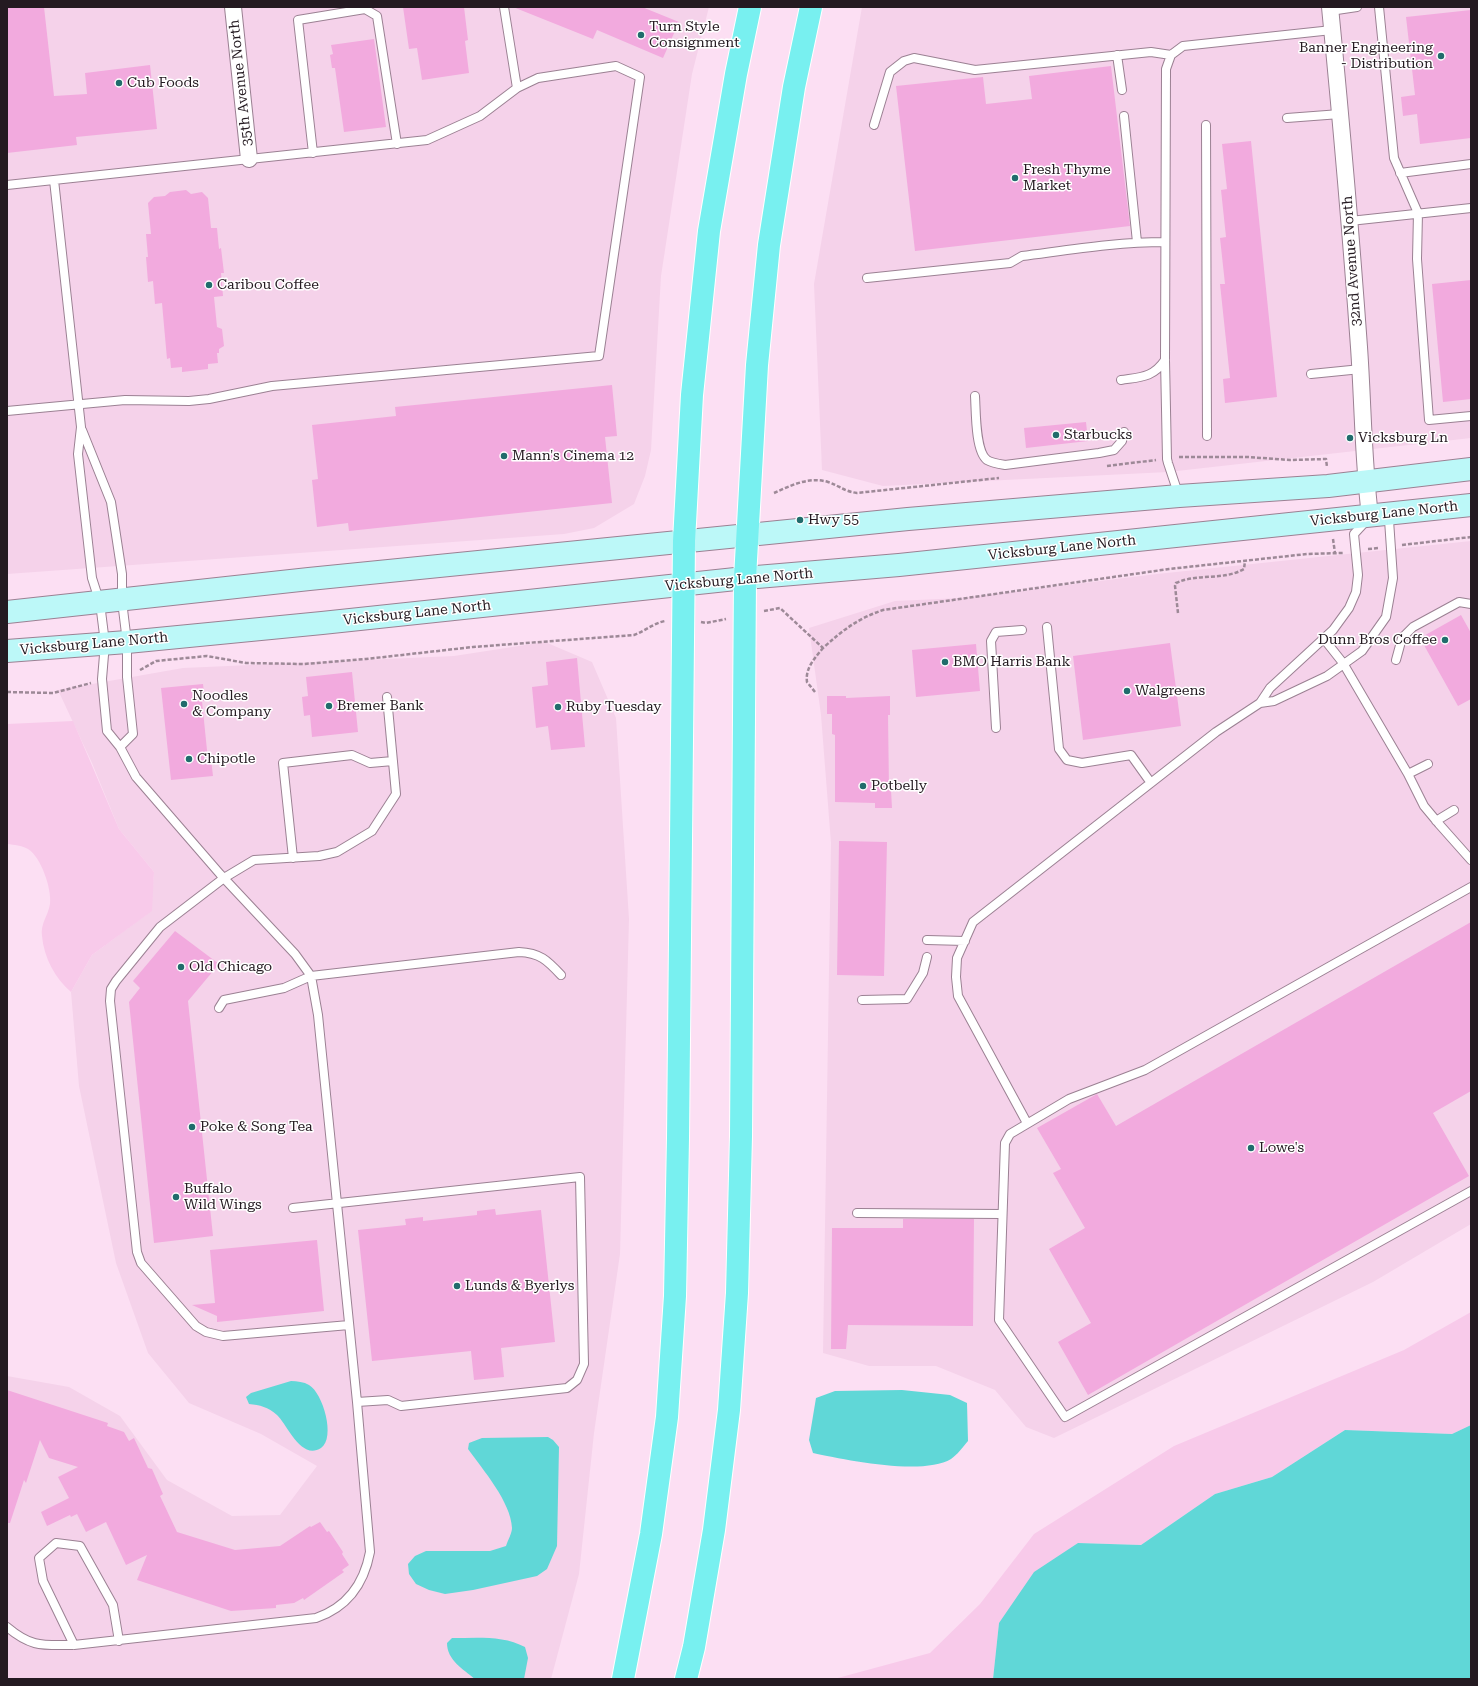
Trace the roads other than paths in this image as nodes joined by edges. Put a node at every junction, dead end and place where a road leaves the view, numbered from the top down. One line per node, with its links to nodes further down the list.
1 (233, 7): 21 (street, 35th Avenue North)
2 (504, 7): 12 (lane)
3 (750, 7): 49 (main road)
4 (811, 7): 48 (main road)
5 (1357, 7): 8 (lane)
6 (1379, 7): 23 (lane)
7 (365, 8): 19 (lane); 20 (lane)
8 (1330, 9): 9 (street, 32nd Avenue North)
9 (1332, 30): 11 (lane); 14 (street, 32nd Avenue North)
10 (1117, 55): 11 (lane); 13 (lane); 17 (lane)
11 (1171, 55): 30 (lane)
12 (517, 88): 19 (lane); 37 (lane)
13 (1122, 90)
14 (1340, 114): 16 (lane); 28 (street, 32nd Avenue North)
15 (1124, 116): 29 (lane)
16 (1287, 118)
17 (874, 125)
18 (1206, 125): 42 (lane)
19 (397, 144): 20 (lane)
20 (313, 153): 21 (lane)
21 (249, 159): 24 (lane)
22 (1471, 164): 23 (lane)
23 (1400, 173): 27 (lane)
24 (54, 180): 25 (lane); 37 (lane)
25 (7, 185)
26 (1471, 208): 27 (lane)
27 (1418, 214): 28 (lane); 39 (lane)
28 (1350, 221): 33 (street, 32nd Avenue North)
29 (1137, 242): 30 (lane); 31 (lane)
30 (1165, 242): 32 (lane)
31 (867, 278)
32 (1165, 360): 35 (lane); 45 (lane)
33 (1361, 369): 34 (lane); 44 (street, 32nd Avenue North)
34 (1311, 374)
35 (1121, 380)
36 (975, 396): 41 (lane)
37 (78, 404): 38 (lane); 40 (lane)
38 (7, 411)
39 (1471, 416)
40 (81, 427): 52 (lane); 53 (lane)
41 (1124, 432)
42 (1207, 436)
43 (1471, 469): 44 (main road)
44 (1366, 482): 45 (main road); 47 (street, 32nd Avenue North)
45 (1179, 496): 48 (main road)
46 (1471, 505): 47 (main road, Vicksburg Lane North)
47 (1370, 516): 50 (main road, Vicksburg Lane North); 58 (lane); 63 (lane)
48 (747, 536): 49 (main road); 50 (main road)
49 (684, 541): 51 (main road); 52 (main road)
50 (745, 578): 51 (main road, Vicksburg Lane North); 97 (main road)
51 (684, 585): 59 (main road, Vicksburg Lane North); 96 (main road)
52 (122, 601): 53 (main road); 59 (lane)
53 (100, 603): 55 (main road); 60 (lane)
54 (1471, 604): 62 (lane)
55 (7, 612)
56 (1047, 627): 71 (lane)
57 (1022, 630): 66 (lane)
58 (1324, 639): 63 (lane); 65 (lane)
59 (127, 642): 60 (main road, Vicksburg Lane North); 67 (lane)
60 (105, 643): 61 (main road, Vicksburg Lane North); 67 (lane)
61 (7, 651)
62 (1396, 660)
63 (1344, 663): 65 (lane); 70 (lane)
64 (388, 697): 68 (lane)
65 (1260, 703): 71 (lane)
66 (996, 728)
67 (120, 747): 76 (lane)
68 (393, 761): 74 (lane); 74 (lane)
69 (1428, 764): 70 (lane)
70 (1408, 774): 73 (lane)
71 (1150, 783): 79 (lane)
72 (1454, 810): 73 (lane)
73 (1436, 821): 75 (lane)
74 (293, 858): 76 (lane)
75 (1471, 860)
76 (224, 878): 82 (lane); 91 (lane)
77 (1471, 887): 85 (lane)
78 (927, 940): 79 (lane)
79 (965, 941): 85 (lane)
80 (927, 956): 83 (lane)
81 (561, 975): 82 (lane)
82 (311, 976): 84 (lane); 87 (lane)
83 (862, 1000)
84 (219, 1008)
85 (1027, 1123): 90 (lane)
86 (1471, 1191): 90 (lane)
87 (336, 1203): 88 (lane); 91 (lane); 92 (lane)
88 (292, 1208)
89 (857, 1213): 90 (lane)
90 (1002, 1214)
91 (349, 1325): 92 (lane)
92 (357, 1402): 94 (lane)
93 (7, 1627): 95 (lane)
94 (119, 1641): 95 (lane); 95 (lane)
95 (74, 1646)
96 (623, 1679)
97 (686, 1679)

